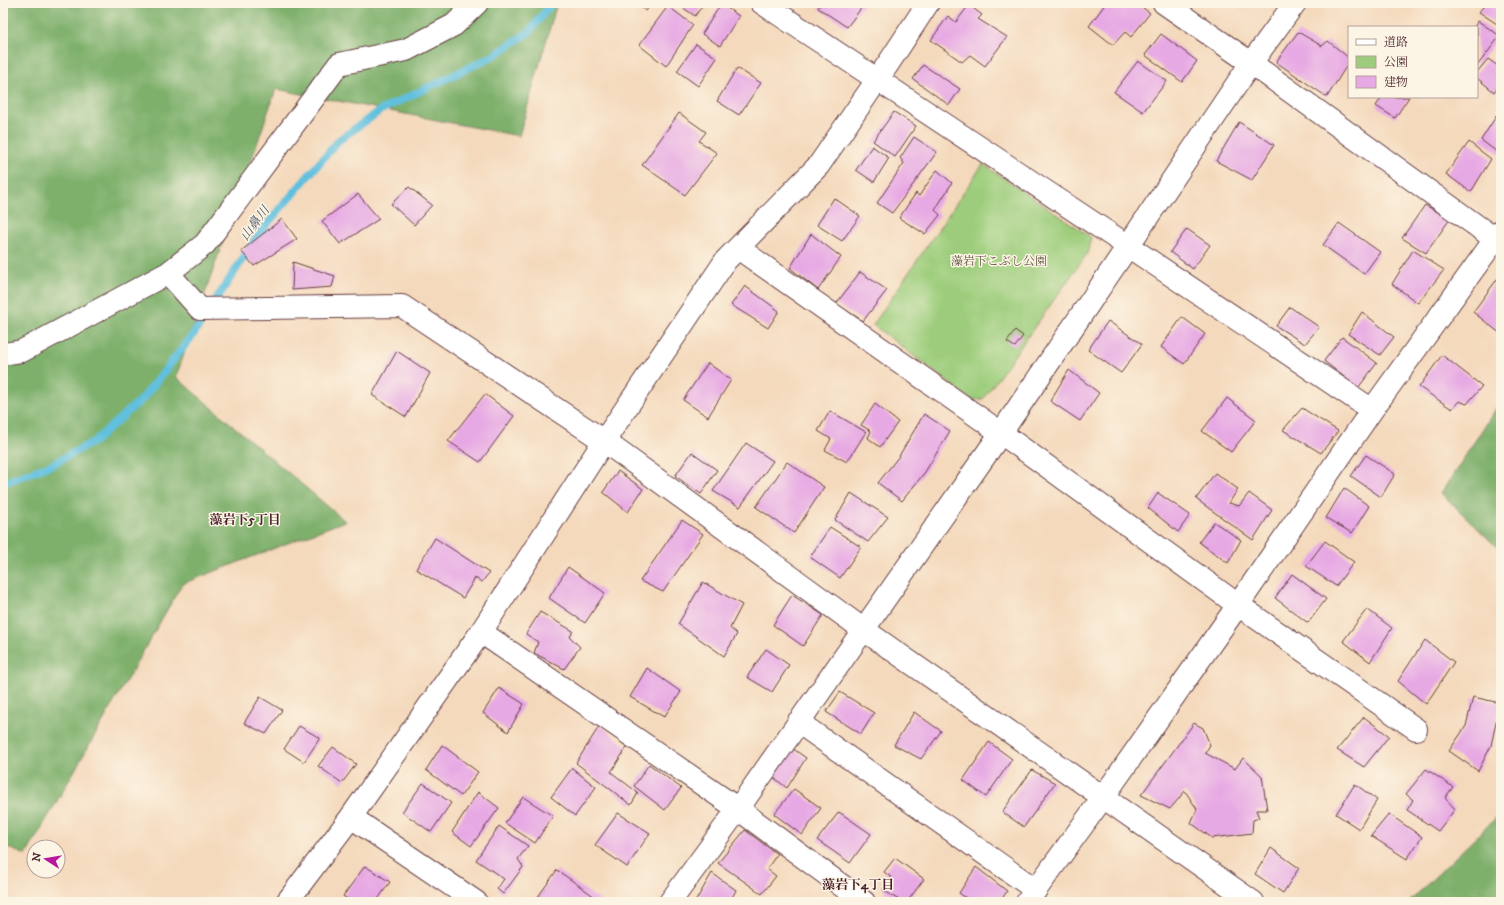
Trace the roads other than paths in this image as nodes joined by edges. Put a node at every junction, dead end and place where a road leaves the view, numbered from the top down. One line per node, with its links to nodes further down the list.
1 (477, 3): 11 (street)
2 (762, 3): 7 (street)
3 (928, 3): 7 (street)
4 (1164, 3): 6 (street)
5 (1295, 3): 6 (street)
6 (1251, 63): 8 (street); 9 (street)
7 (877, 78): 9 (street); 10 (street)
8 (1498, 235): 13 (street)
9 (1128, 246): 13 (street); 14 (street)
10 (738, 248): 14 (street); 15 (street)
11 (168, 273): 12 (street); 15 (street)
12 (3, 354)
13 (1372, 410): 16 (street)
14 (1001, 433): 16 (street); 17 (street)
15 (604, 441): 17 (street); 18 (street)
16 (1238, 605): 20 (street); 21 (street)
17 (864, 630): 19 (street); 21 (street)
18 (481, 632): 22 (street); 23 (street)
19 (798, 722): 22 (street); 24 (street)
20 (1416, 729)
21 (1104, 796): 24 (street); 29 (street)
22 (738, 809): 27 (street); 28 (street)
23 (351, 817): 25 (street); 26 (street)
24 (1032, 896)
25 (287, 902)
26 (476, 902)
27 (670, 902)
28 (864, 902)
29 (1253, 902)

